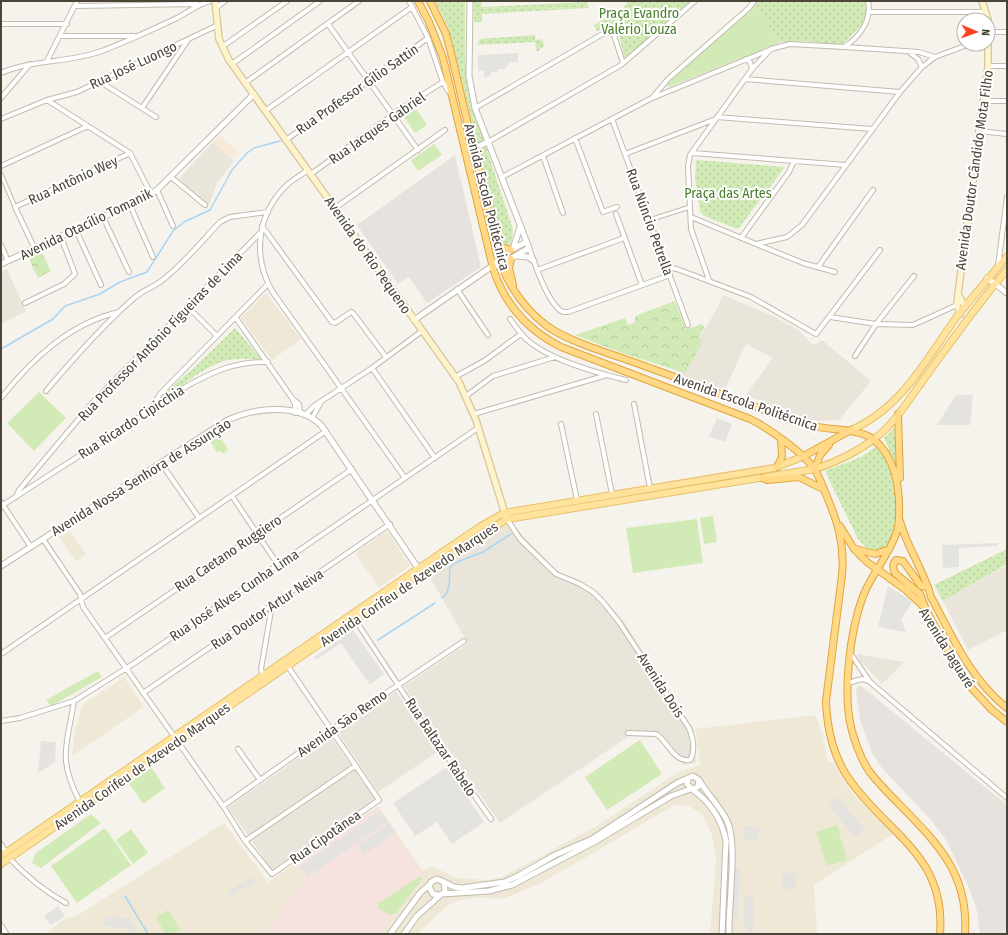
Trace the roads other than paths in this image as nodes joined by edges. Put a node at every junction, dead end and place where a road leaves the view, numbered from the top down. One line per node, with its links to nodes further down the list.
1 (77, 1): 17 (street)
2 (210, 1): 16 (street)
3 (215, 1): 19 (main road, Avenida do Rio Pequeno)
4 (225, 1): 19 (street)
5 (287, 1): 33 (street)
6 (320, 1): 46 (street)
7 (359, 1): 25 (street)
8 (409, 1): 18 (street, Avenida Escola Politécnica)
9 (418, 1): 60 (highway, Avenida Escola Politécnica)
10 (430, 1): 83 (highway, Avenida Escola Politécnica)
11 (470, 1): 67 (street)
12 (695, 1): 44 (street)
13 (754, 1): 63 (street)
14 (868, 1): 20 (street)
15 (982, 1): 22 (main road, Avenida Doutor Cândido Mota Filho)
16 (198, 4): 17 (street); 30 (street)
17 (76, 6): 24 (street)
18 (412, 6): 31 (street, Avenida Escola Politécnica); 37 (street)
19 (216, 8): 26 (main road, Avenida do Rio Pequeno)
20 (869, 12): 21 (street); 34 (street)
21 (956, 12)
22 (986, 12)
23 (1, 24): 24 (street)
24 (66, 24): 29 (street)
25 (328, 24): 37 (street); 57 (street)
26 (218, 26): 32 (street, Rua José Luongo); 33 (main road, Avenida do Rio Pequeno)
27 (1007, 32): 28 (street)
28 (996, 34)
29 (60, 36): 30 (street); 43 (street)
30 (135, 36): 43 (street)
31 (428, 38): 54 (street, Rua Professor Gílio Sattin); 56 (street, Avenida Escola Politécnica)
32 (188, 39): 55 (street, Rua José Luongo); 66 (street)
33 (222, 47): 46 (main road, Avenida do Rio Pequeno)
34 (844, 47): 35 (street); 39 (street)
35 (771, 49): 40 (street); 47 (street)
36 (956, 49): 41 (street)
37 (348, 52): 54 (street); 68 (street)
38 (989, 52): 48 (main road, Avenida Doutor Cândido Mota Filho)
39 (909, 53): 41 (street); 50 (street)
40 (752, 56): 42 (street); 47 (street)
41 (935, 57): 50 (street)
42 (746, 59): 51 (street); 63 (street)
43 (47, 60): 45 (street)
44 (623, 63): 67 (street); 82 (street)
45 (30, 64): 52 (street); 61 (street)
46 (232, 64): 57 (main road, Avenida do Rio Pequeno)
47 (756, 64): 51 (street)
48 (988, 66): 49 (street); 64 (main road, Avenida Doutor Cândido Mota Filho)
49 (1007, 66)
50 (922, 68): 58 (street)
51 (752, 69): 53 (street)
52 (1, 73)
53 (744, 79): 58 (street); 71 (street)
54 (369, 80): 69 (street); 81 (street, Rua Professor Gílio Sattin)
55 (99, 81): 62 (street, Rua José Luongo); 66 (street)
56 (443, 82): 60 (street, Avenida Escola Politécnica); 69 (street, Rua Jacques Gabriel)
57 (245, 83): 59 (main road, Avenida do Rio Pequeno)
58 (900, 92): 75 (street)
59 (254, 94): 68 (main road, Avenida do Rio Pequeno); 94 (street, Avenida Otacílio Tomanik)
60 (451, 94): 79 (highway, Avenida Escola Politécnica)
61 (1, 98)
62 (47, 100): 72 (street, Rua José Luongo); 74 (street)
63 (650, 100): 73 (street)
64 (983, 101): 65 (street); 77 (main road, Avenida Doutor Cândido Mota Filho)
65 (1007, 101)
66 (142, 108): 70 (street)
67 (475, 108): 82 (street)
68 (265, 111): 81 (main road, Avenida do Rio Pequeno)
69 (393, 115): 84 (street); 92 (street, Rua Jacques Gabriel)
70 (156, 117)
71 (715, 118): 75 (street); 86 (street); 87 (street)
72 (1, 119)
73 (612, 119): 80 (street); 87 (street, Rua Núncio Petrella)
74 (88, 126): 85 (street); 91 (street)
75 (872, 129): 90 (street)
76 (445, 130): 84 (street)
77 (978, 131): 78 (street); 154 (main road, Avenida Doutor Cândido Mota Filho)
78 (1007, 134)
79 (462, 138): 83 (highway); 135 (highway, Avenida Escola Politécnica)
80 (575, 138): 88 (street); 103 (street)
81 (286, 140): 92 (main road, Avenida do Rio Pequeno)
82 (488, 142): 83 (street); 95 (street)
83 (475, 148): 123 (highway, Avenida Escola Politécnica)
84 (418, 150): 105 (street)
85 (130, 153): 98 (street); 102 (street, Rua Antônio Wey)
86 (692, 153): 89 (street); 104 (street)
87 (625, 154): 111 (street, Rua Núncio Petrella)
88 (542, 156): 95 (street); 107 (street)
89 (794, 161): 90 (street); 119 (street)
90 (846, 165): 121 (street)
91 (1, 166)
92 (309, 172): 105 (main road, Avenida do Rio Pequeno); 106 (street, Rua Jacques Gabriel)
93 (1, 174): 102 (street)
94 (171, 177): 96 (street, Avenida Otacílio Tomanik); 101 (street)
95 (502, 177): 114 (street)
96 (157, 190): 98 (street, Avenida Otacílio Tomanik); 112 (street)
97 (873, 190): 137 (street)
98 (151, 194): 100 (street, Avenida Otacílio Tomanik)
99 (1007, 197): 138 (street)
100 (130, 204): 109 (street, Avenida Otacílio Tomanik); 129 (street)
101 (205, 205)
102 (15, 207): 125 (street)
103 (617, 207)
104 (690, 207): 110 (street); 111 (street)
105 (335, 208): 165 (main road, Avenida do Rio Pequeno)
106 (268, 212): 113 (street, Rua Jacques Gabriel); 159 (street)
107 (563, 213)
108 (616, 214): 118 (street)
109 (103, 217): 115 (street, Avenida Otacílio Tomanik); 141 (street)
110 (691, 217): 119 (street); 146 (street)
111 (649, 220): 136 (street, Rua Núncio Petrella)
112 (174, 226)
113 (262, 226): 116 (street, Rua Jacques Gabriel); 174 (street)
114 (520, 226): 120 (street); 126 (street)
115 (76, 230): 117 (street, Avenida Otacílio Tomanik); 149 (street)
116 (260, 233): 147 (street); 157 (street, Rua Professor Antônio Figueiras de Lima)
117 (61, 237): 125 (street, Avenida Otacílio Tomanik); 155 (street)
118 (624, 238): 139 (street); 150 (street)
119 (741, 238): 121 (street)
120 (526, 242): 124 (street); 126 (street)
121 (756, 244): 137 (street)
122 (1, 245): 131 (street)
123 (497, 246): 126 (highway); 132 (highway, Avenida Escola Politécnica)
124 (529, 248): 130 (street); 133 (street)
125 (35, 249): 131 (street, Avenida Otacílio Tomanik)
126 (512, 249): 132 (street)
127 (880, 250): 161 (street)
128 (1007, 256): 138 (main road, Avenida Corifeu de Azevedo Marques)
129 (153, 257)
130 (514, 257): 132 (street); 133 (street); 153 (highway)
131 (8, 261): 134 (street, Avenida Otacílio Tomanik)
132 (500, 261): 135 (street); 153 (highway, Avenida Escola Politécnica)
133 (534, 261): 139 (street)
134 (1, 264)
135 (492, 265): 151 (street); 199 (highway, Avenida Escola Politécnica)
136 (666, 267): 143 (street, Rua Núncio Petrella); 146 (street)
137 (818, 267): 142 (street)
138 (998, 267): 145 (main road, Avenida Corifeu de Azevedo Marques)
139 (538, 270): 150 (street)
140 (1007, 270): 148 (main road, Avenida Corifeu de Azevedo Marques)
141 (128, 272)
142 (835, 272)
143 (670, 275): 150 (street); 166 (street, Rua Núncio Petrella)
144 (914, 276): 167 (street)
145 (988, 278): 148 (street); 158 (main road, Avenida Corifeu de Azevedo Marques)
146 (709, 280): 161 (street)
147 (268, 284): 162 (street); 180 (street)
148 (995, 284): 152 (street); 164 (main road, Avenida Corifeu de Azevedo Marques)
149 (101, 285)
150 (642, 285)
151 (457, 289): 165 (street); 170 (street)
152 (1007, 293)
153 (517, 294): 197 (highway, Avenida Escola Politécnica)
154 (958, 294): 156 (main road, Avenida Doutor Cândido Mota Filho); 158 (main road)
155 (24, 303)
156 (957, 305): 160 (main road, Avenida Doutor Cândido Mota Filho); 167 (street)
157 (187, 306): 171 (street); 214 (street, Rua Professor Antônio Figueiras de Lima)
158 (965, 307): 160 (main road, Avenida Corifeu de Azevedo Marques); 164 (main road)
159 (120, 312): 181 (street); 183 (street)
160 (960, 314): 197 (main road, Avenida Corifeu de Azevedo Marques)
161 (830, 317): 167 (street)
162 (236, 318): 171 (street); 175 (street)
163 (510, 319): 169 (street)
164 (968, 319): 193 (main road, Avenida Corifeu de Azevedo Marques)
165 (414, 320): 168 (main road, Avenida do Rio Pequeno)
166 (688, 324)
167 (876, 324): 173 (street)
168 (422, 331): 174 (street); 178 (main road, Avenida do Rio Pequeno)
169 (521, 334): 172 (street); 178 (street)
170 (488, 335)
171 (217, 336): 188 (street)
172 (555, 356): 177 (street); 182 (street)
173 (856, 356)
174 (386, 358): 176 (street)
175 (268, 362): 184 (street); 188 (street, Rua Ricardo Cipicchia)
176 (372, 368): 180 (street); 203 (street)
177 (607, 375): 179 (street); 191 (street)
178 (455, 377): 182 (main road, Avenida do Rio Pequeno)
179 (626, 380)
180 (341, 389): 185 (street); 208 (street)
181 (46, 391)
182 (466, 396): 191 (main road, Avenida do Rio Pequeno)
183 (1, 398)
184 (292, 398): 187 (street); 190 (street)
185 (322, 402): 189 (street); 194 (street)
186 (634, 404): 210 (street)
187 (300, 407): 189 (street); 190 (street)
188 (152, 408): 214 (street, Rua Ricardo Cipicchia)
189 (310, 409): 190 (street)
190 (300, 414): 194 (street, Avenida Nossa Senhora de Assunção); 204 (street, Avenida Nossa Senhora de Assunção)
191 (474, 414): 196 (main road, Avenida do Rio Pequeno)
192 (596, 414): 212 (street)
193 (898, 414): 200 (main road, Avenida Corifeu de Azevedo Marques); 220 (highway)
194 (312, 418): 198 (street, Avenida Nossa Senhora de Assunção)
195 (562, 424): 216 (street)
196 (478, 428): 203 (street, Rua José Alves Cunha Lima); 218 (main road, Avenida do Rio Pequeno)
197 (851, 430): 200 (highway, Avenida Escola Politécnica); 201 (highway, Avenida Corifeu de Azevedo Marques)
198 (326, 431): 206 (street, Avenida Nossa Senhora de Assunção); 213 (street)
199 (781, 439): 202 (highway, Avenida Escola Politécnica); 205 (highway)
200 (874, 439): 207 (main road, Avenida Corifeu de Azevedo Marques); 220 (highway, Avenida Escola Politécnica)
201 (834, 440): 202 (highway, Avenida Corifeu de Azevedo Marques); 207 (highway)
202 (802, 457): 205 (main road, Avenida Corifeu de Azevedo Marques); 207 (highway, Avenida Escola Politécnica)
203 (435, 458): 208 (street, Rua José Alves Cunha Lima)
204 (162, 463): 219 (street); 224 (street, Avenida Nossa Senhora de Assunção)
205 (776, 467): 210 (main road, Avenida Corifeu de Azevedo Marques)
206 (352, 469): 215 (street, Avenida Nossa Senhora de Assunção); 223 (street, Rua Caetano Ruggiero)
207 (814, 469): 209 (main road, Avenida Corifeu de Azevedo Marques); 211 (highway, Avenida Escola Politécnica)
208 (405, 478): 215 (street, Rua José Alves Cunha Lima)
209 (762, 478): 211 (highway); 218 (main road, Avenida Corifeu de Azevedo Marques)
210 (650, 488): 212 (main road, Avenida Corifeu de Azevedo Marques)
211 (823, 489): 221 (highway, Avenida Escola Politécnica)
212 (612, 494): 216 (main road, Avenida Corifeu de Azevedo Marques)
213 (232, 496): 219 (street); 223 (street)
214 (16, 497): 217 (street, Rua Ricardo Cipicchia)
215 (373, 500): 222 (street, Avenida Nossa Senhora de Assunção); 228 (street, Rua José Alves Cunha Lima)
216 (577, 500): 218 (main road, Avenida Corifeu de Azevedo Marques)
217 (2, 503): 225 (street)
218 (506, 516): 230 (main road, Avenida Corifeu de Azevedo Marques); 253 (street, Avenida Dois)
219 (199, 518): 233 (street)
220 (899, 518): 227 (highway, Avenida Escola Politécnica); 232 (highway, Avenida Jaguaré)
221 (838, 523): 226 (highway, Avenida Jaguaré); 281 (highway, Avenida Escola Politécnica)
222 (390, 524): 230 (street, Avenida Nossa Senhora de Assunção); 234 (street, Rua Doutor Artur Neiva)
223 (257, 533): 228 (street); 237 (street, Rua Caetano Ruggiero)
224 (42, 539): 225 (street, Avenida Nossa Senhora de Assunção); 233 (street)
225 (30, 547): 229 (street, Avenida Nossa Senhora de Assunção)
226 (854, 549): 227 (highway); 231 (highway, Avenida Jaguaré)
227 (887, 550): 231 (highway, Avenida Escola Politécnica)
228 (278, 565): 242 (street, Rua José Alves Cunha Lima)
229 (1, 566)
230 (420, 570): 236 (main road, Avenida Corifeu de Azevedo Marques)
231 (877, 570): 235 (highway, Avenida Jaguaré); 240 (highway, Avenida Escola Politécnica)
232 (928, 588): 235 (highway); 249 (highway, Avenida Jaguaré)
233 (81, 600): 237 (street); 239 (street)
234 (270, 606): 243 (street); 247 (street, Rua Doutor Artur Neiva)
235 (926, 610): 251 (highway, Avenida Jaguaré)
236 (353, 617): 241 (main road, Avenida Corifeu de Azevedo Marques); 246 (street, Rua Baltazar Rabelo)
237 (105, 638): 242 (street)
238 (464, 641): 246 (street, Avenida São Remo)
239 (1, 654)
240 (851, 654): 244 (street); 245 (highway, Avenida Escola Politécnica)
241 (286, 663): 243 (main road, Avenida Corifeu de Azevedo Marques); 252 (street)
242 (126, 668): 247 (street); 248 (street, Rua José Alves Cunha Lima)
243 (264, 678): 254 (main road, Avenida Corifeu de Azevedo Marques)
244 (870, 682): 245 (street); 261 (street)
245 (848, 683): 282 (highway, Avenida Escola Politécnica)
246 (398, 684): 252 (street, Avenida São Remo); 264 (street, Rua Baltazar Rabelo)
247 (143, 693): 254 (street)
248 (74, 701): 250 (street, Rua José Alves Cunha Lima); 262 (street)
249 (1007, 708)
250 (1, 721)
251 (1007, 722)
252 (331, 730): 256 (street); 258 (street, Avenida São Remo)
253 (628, 733)
254 (175, 740): 262 (main road, Avenida Corifeu de Azevedo Marques); 263 (street); 265 (main road, Avenida Corifeu de Azevedo Marques)
255 (238, 749): 258 (street)
256 (355, 766): 266 (street); 266 (street, Rua Cipotânea)
257 (688, 778): 259 (street); 260 (street); 270 (street)
258 (260, 780): 263 (street, Avenida São Remo)
259 (699, 780): 260 (street); 276 (street)
260 (692, 789): 272 (street); 275 (street)
261 (1007, 798)
262 (80, 802): 265 (main road); 268 (main road, Avenida Corifeu de Azevedo Marques)
263 (223, 806): 266 (street)
264 (491, 819)
265 (55, 826): 268 (main road, Avenida Corifeu de Azevedo Marques)
266 (245, 841)
267 (1, 844): 268 (street)
268 (6, 856): 269 (main road, Avenida Corifeu de Azevedo Marques); 273 (street)
269 (1, 864)
270 (442, 881): 271 (street); 272 (street)
271 (430, 884): 272 (street); 278 (street)
272 (440, 895): 279 (street)
273 (66, 903)
274 (1, 926): 277 (street)
275 (722, 927): 276 (street); 280 (street)
276 (729, 932)
277 (6, 934)
278 (390, 934)
279 (404, 934)
280 (722, 934)
281 (940, 934)
282 (965, 934)

